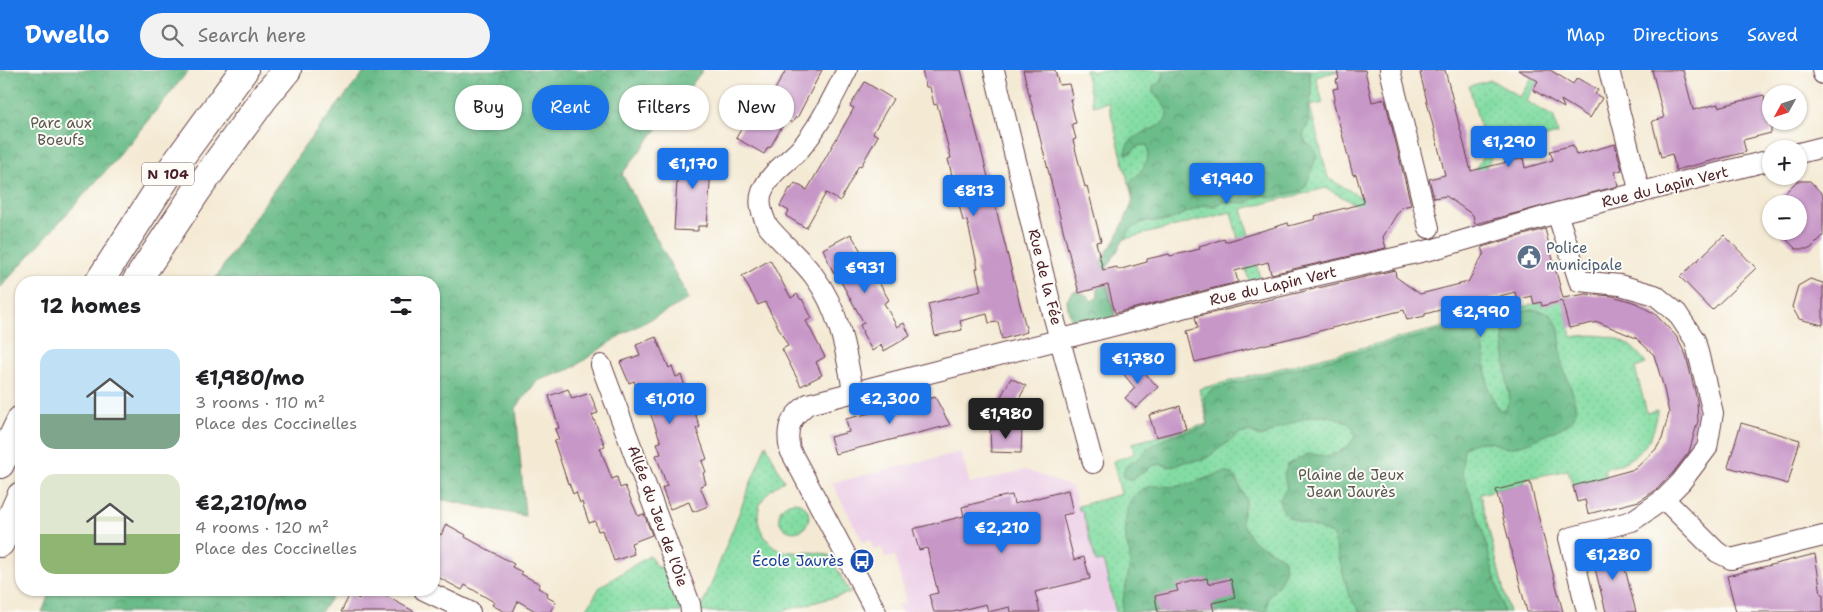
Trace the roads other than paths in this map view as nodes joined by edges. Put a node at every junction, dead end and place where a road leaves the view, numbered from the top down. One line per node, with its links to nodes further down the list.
1 (244, 70): 17 (highway, N 104)
2 (287, 70): 18 (highway, N 104)
3 (847, 70): 21 (street)
4 (994, 70): 19 (street, Rue de la Fée)
5 (1390, 70): 14 (street)
6 (1609, 70): 12 (street)
7 (1822, 70): 8 (street)
8 (1823, 74)
9 (1823, 147): 10 (street)
10 (1807, 151)
11 (1762, 162): 12 (street, Rue du Lapin Vert)
12 (1640, 193): 13 (street, Rue du Lapin Vert)
13 (1557, 213): 15 (street, Rue du Lapin Vert); 25 (street)
14 (1429, 228): 15 (street); 16 (street)
15 (1448, 245): 16 (street, Rue du Lapin Vert)
16 (1421, 252): 19 (street, Rue du Lapin Vert)
17 (103, 276)
18 (140, 276)
19 (1061, 338): 21 (street, Rue du Lapin Vert); 23 (street, Rue de la Fée)
20 (601, 365): 31 (street, Allée du Jeu de l'Oie)
21 (853, 392): 32 (street, Rue du Lapin Vert)
22 (15, 433): 24 (highway)
23 (1093, 463)
24 (0, 464)
25 (1664, 499): 27 (street); 33 (street)
26 (15, 509): 28 (highway)
27 (1823, 536)
28 (0, 543)
29 (437, 596): 30 (street)
30 (470, 612)
31 (691, 612)
32 (876, 612)
33 (1587, 612)

